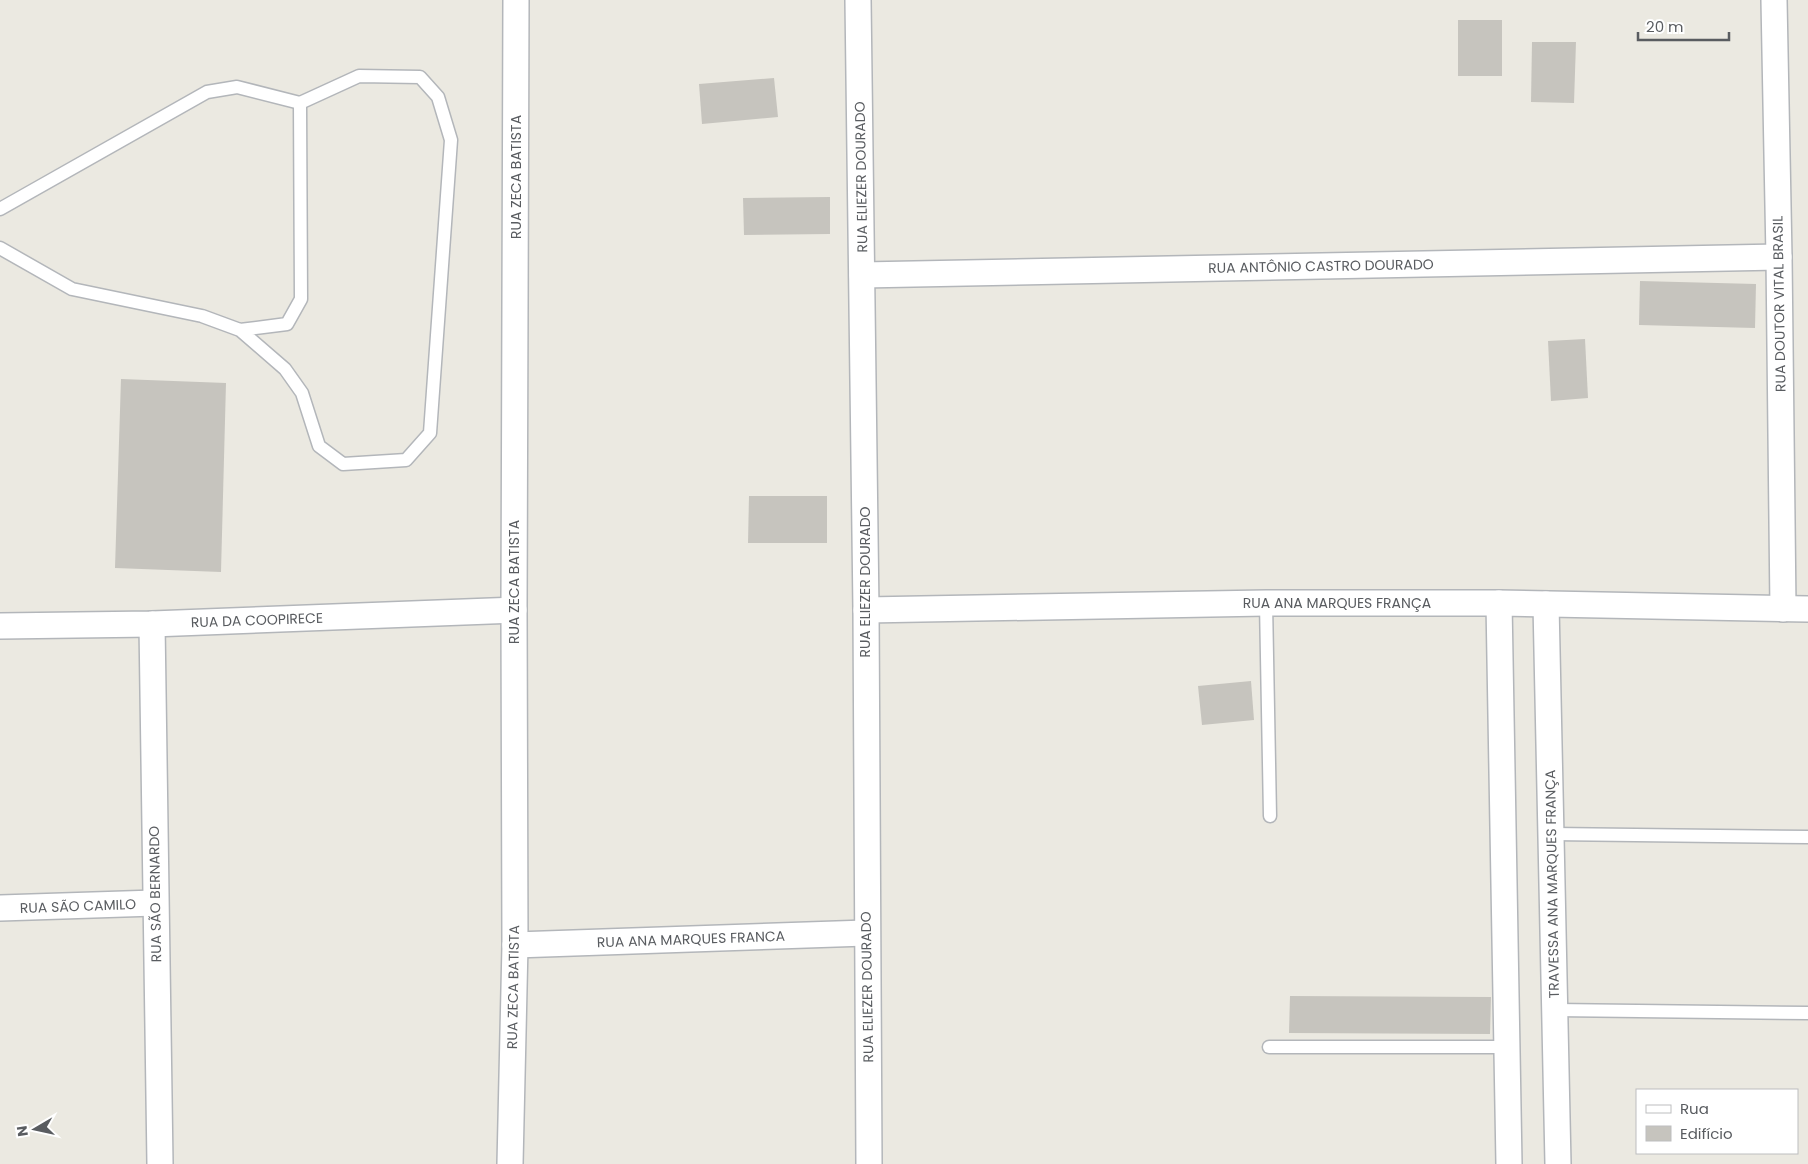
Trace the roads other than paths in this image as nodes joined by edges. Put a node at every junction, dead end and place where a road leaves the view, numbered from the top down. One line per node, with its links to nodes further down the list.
1 (516, 0): 15 (street, RUA ZECA BATISTA)
2 (858, 0): 8 (street, RUA ELIEZER DOURADO)
3 (1774, 0): 7 (street, RUA DOUTOR VITAL BRASIL)
4 (300, 103): 5 (lane); 9 (lane); 9 (lane)
5 (0, 209)
6 (0, 248): 9 (lane)
7 (1779, 257): 8 (street, RUA ANTÔNIO CASTRO DOURADO); 13 (street, RUA DOUTOR VITAL BRASIL)
8 (862, 275): 16 (street, RUA ELIEZER DOURADO)
9 (240, 330)
10 (1266, 603): 11 (street, RUA ANA MARQUES FRANÇA); 16 (street, RUA ANA MARQUES FRANÇA); 19 (lane)
11 (1499, 603): 12 (street, RUA ANA MARQUES FRANÇA); 29 (street)
12 (1546, 604): 13 (street, RUA ANA MARQUES FRANÇA); 20 (street, TRAVESSA ANA MARQUES FRANÇA)
13 (1783, 609): 14 (street, RUA ANA MARQUES FRANÇA)
14 (1808, 609)
15 (514, 610): 17 (street, RUA DA COOPIRECE); 25 (street, RUA ZECA BATISTA)
16 (866, 610): 24 (street, RUA ELIEZER DOURADO)
17 (152, 624): 18 (street, RUA DA COOPIRECE); 22 (street, RUA SÃO BERNARDO)
18 (0, 626)
19 (1270, 816)
20 (1552, 834): 21 (lane); 26 (street, TRAVESSA ANA MARQUES FRANÇA)
21 (1808, 837)
22 (156, 903): 23 (street, RUA SÃO CAMILO); 30 (street, RUA SÃO BERNARDO)
23 (0, 908)
24 (866, 933): 25 (street, RUA ANA MARQUES FRANCA); 32 (street, RUA ELIEZER DOURADO)
25 (515, 945): 31 (street, RUA ZECA BATISTA)
26 (1555, 1010): 27 (lane); 34 (street, TRAVESSA ANA MARQUES FRANÇA)
27 (1808, 1013)
28 (1269, 1047): 29 (lane)
29 (1507, 1047): 33 (street)
30 (160, 1164)
31 (510, 1164)
32 (869, 1164)
33 (1509, 1164)
34 (1558, 1164)

